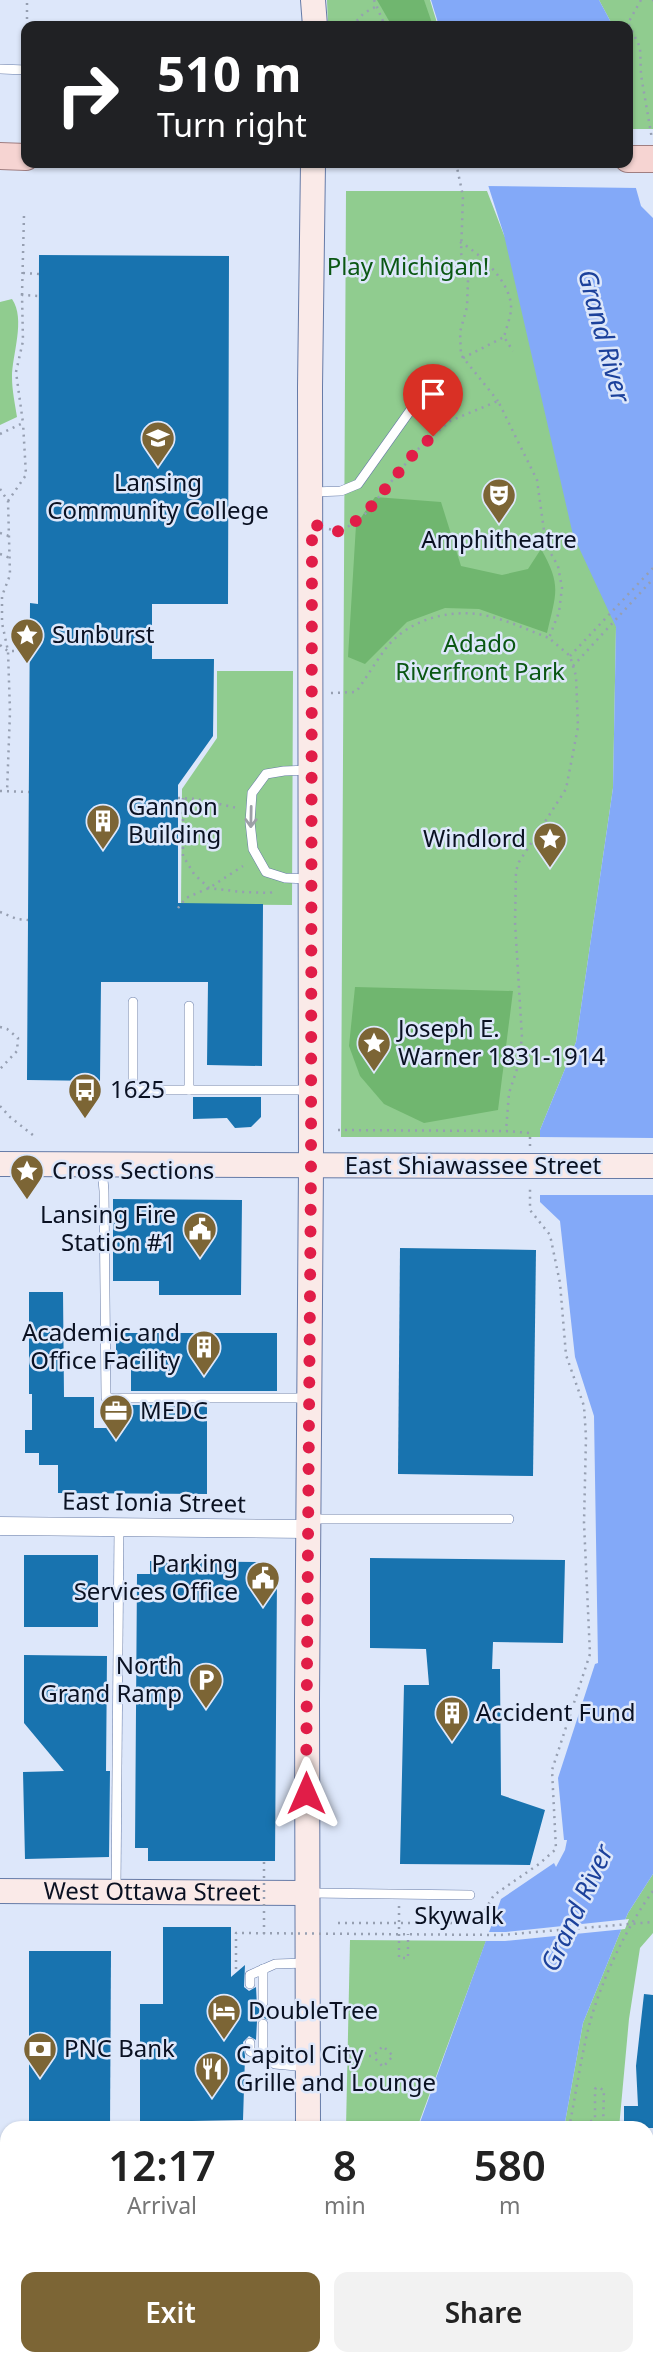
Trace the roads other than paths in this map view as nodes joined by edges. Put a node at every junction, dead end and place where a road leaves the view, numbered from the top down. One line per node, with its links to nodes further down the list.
1 (313, 0): 2 (street)
2 (314, 21)
3 (0, 69): 4 (lane)
4 (21, 70)
5 (0, 156): 6 (main road)
6 (21, 157)
7 (633, 159): 8 (main road)
8 (653, 159)
9 (313, 168): 11 (street)
10 (446, 389): 11 (lane)
11 (312, 492): 12 (street)
12 (311, 770): 13 (street); 13 (lane, one-way to 13)
13 (311, 879): 17 (street)
14 (133, 1002): 16 (lane)
15 (189, 1006): 16 (lane)
16 (189, 1090): 17 (lane)
17 (311, 1090): 20 (street)
18 (0, 1164): 19 (street, East Shiawassee Street)
19 (102, 1166): 20 (street, East Shiawassee Street); 22 (lane)
20 (311, 1167): 21 (street, East Shiawassee Street, bridge); 22 (street)
21 (653, 1167)
22 (309, 1398): 24 (street)
23 (509, 1519): 24 (lane)
24 (307, 1524): 26 (street, East Ionia Street); 29 (street)
25 (0, 1526): 26 (street, East Ionia Street)
26 (118, 1527): 28 (lane)
27 (0, 1891): 28 (street, West Ottawa Street)
28 (116, 1892): 29 (street, West Ottawa Street)
29 (306, 1893): 30 (lane); 31 (street)
30 (470, 1895)
31 (309, 1964): 32 (lane); 38 (street)
32 (263, 1969): 33 (lane); 34 (lane)
33 (250, 1984)
34 (263, 2003)
35 (263, 2024): 37 (lane)
36 (250, 2043): 37 (lane)
37 (263, 2058): 38 (lane)
38 (308, 2067): 39 (street)
39 (308, 2121)

